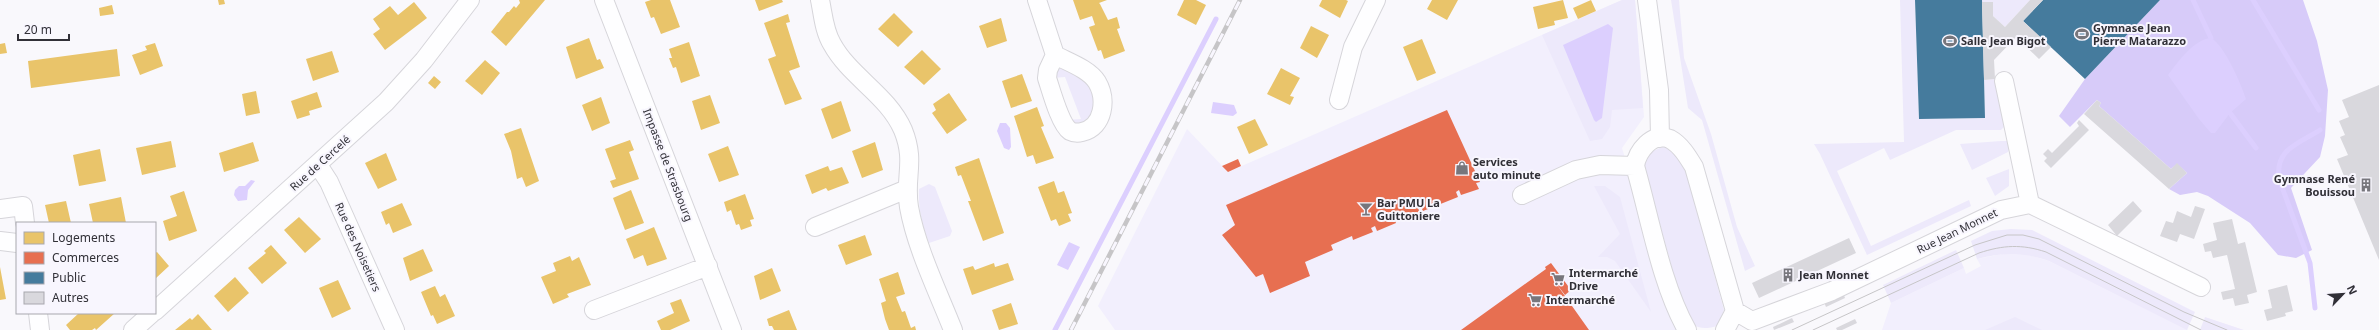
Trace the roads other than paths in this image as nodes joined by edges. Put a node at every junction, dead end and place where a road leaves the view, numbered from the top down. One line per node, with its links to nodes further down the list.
1 (470, 0): 11 (street, Rue de Cercelé)
2 (604, 0): 21 (street, Impasse de Strasbourg)
3 (820, 0): 13 (street)
4 (1037, 0): 7 (street)
5 (1376, 0): 9 (street)
6 (1647, 0): 10 (street)
7 (1055, 56)
8 (2004, 81): 15 (street)
9 (1338, 100)
10 (1660, 138): 12 (street); 25 (street)
11 (318, 165): 23 (street, Rue de Cercelé); 30 (street, Rue des Noisetiers)
12 (1636, 166): 14 (street); 33 (street)
13 (908, 189): 18 (street); 32 (street)
14 (1522, 194)
15 (2030, 204): 22 (street); 25 (street, Rue Jean Monnet)
16 (0, 209): 17 (street)
17 (25, 222)
18 (815, 227)
19 (0, 241): 20 (street)
20 (16, 243)
21 (708, 266): 24 (street); 31 (street, Impasse de Strasbourg)
22 (2201, 287)
23 (156, 310)
24 (594, 310)
25 (1734, 310): 34 (street)
26 (38, 314): 28 (street)
27 (151, 314): 29 (street)
28 (40, 330)
29 (133, 330)
30 (395, 330)
31 (732, 330)
32 (954, 330)
33 (1688, 330)
34 (1725, 330)

